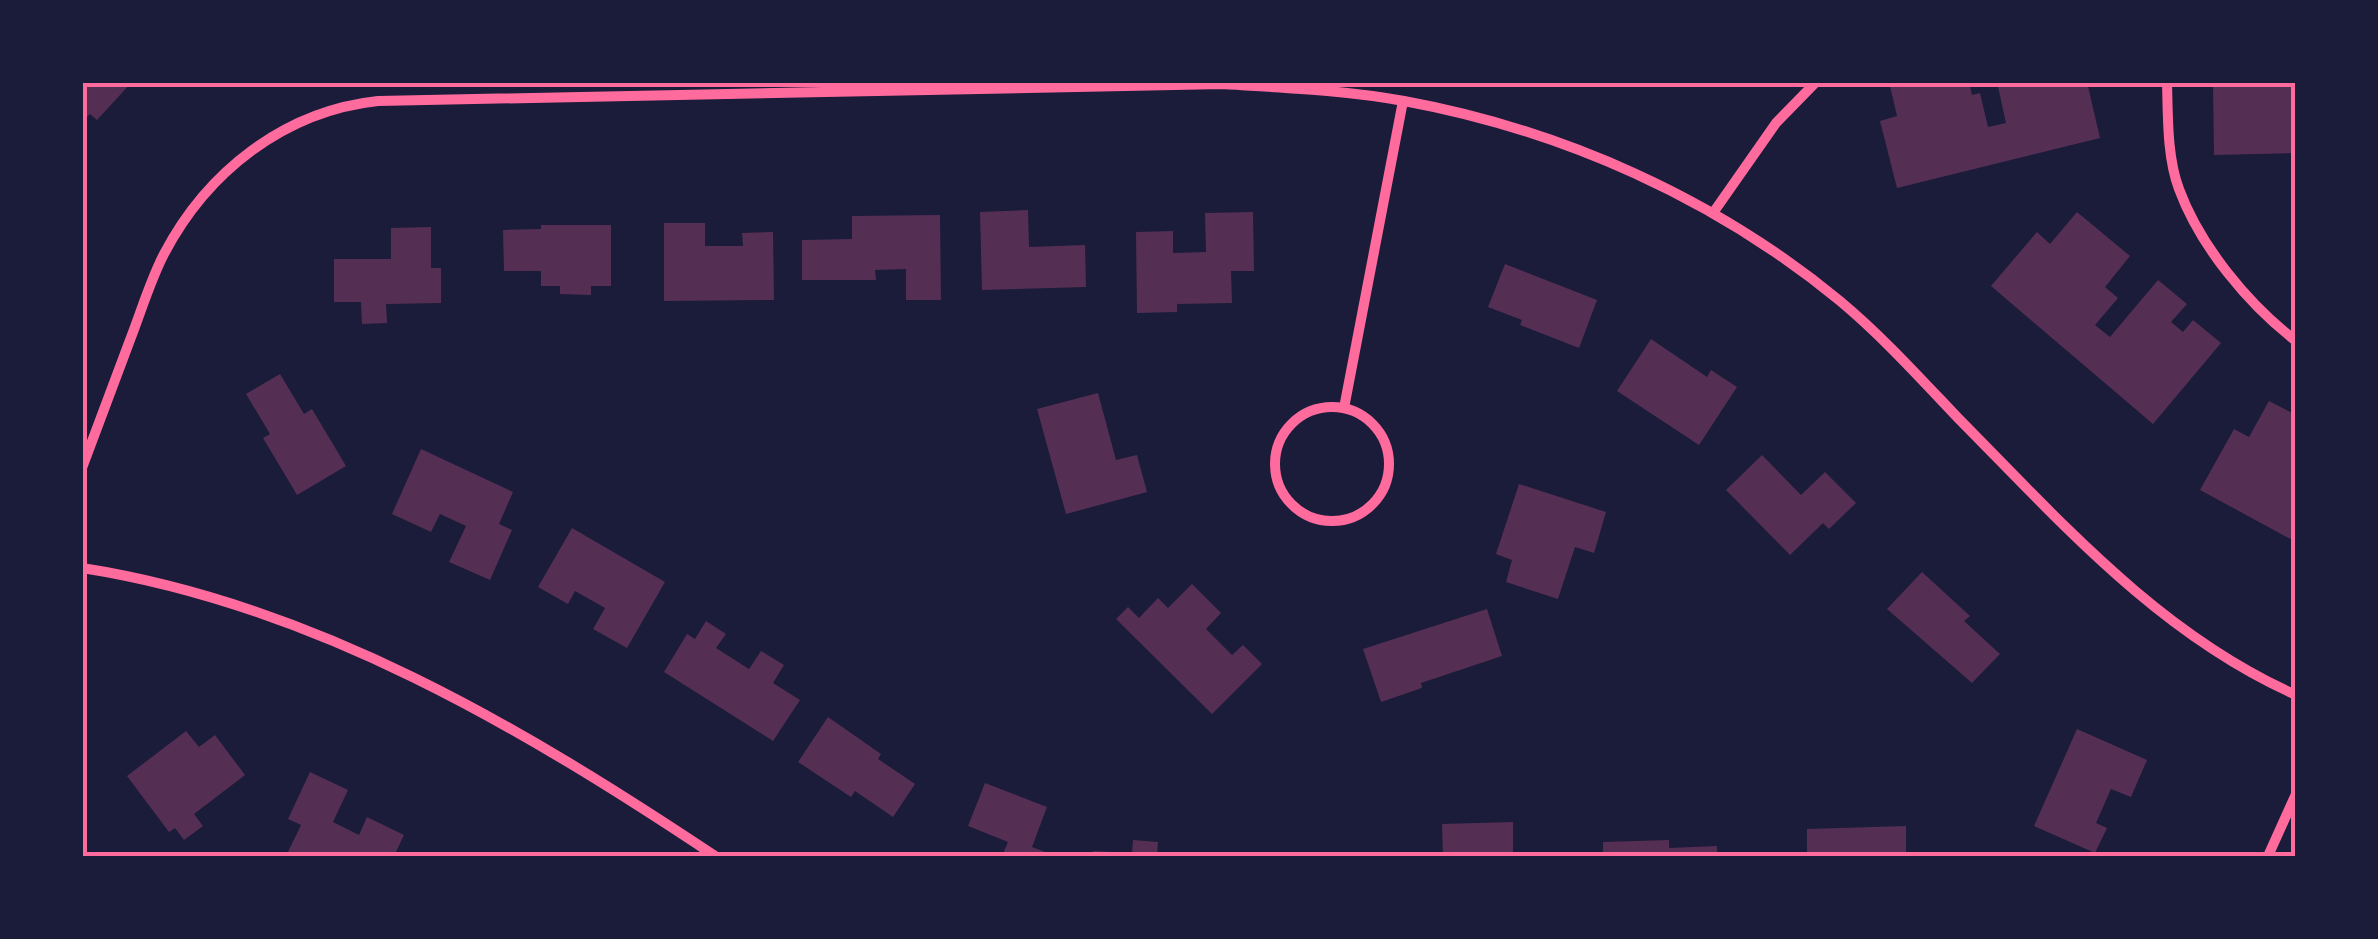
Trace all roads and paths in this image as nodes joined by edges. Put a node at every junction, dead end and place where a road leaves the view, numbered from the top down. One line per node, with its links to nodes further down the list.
1 (1816, 82): 4 (street)
2 (2167, 82): 5 (street)
3 (1403, 101): 4 (street); 6 (street); 7 (street)
4 (1713, 213): 9 (street)
5 (2296, 341)
6 (1344, 408): 6 (street)
7 (82, 468)
8 (82, 568): 11 (street)
9 (2296, 694)
10 (2296, 794): 12 (street)
11 (716, 856)
12 (2268, 856)

